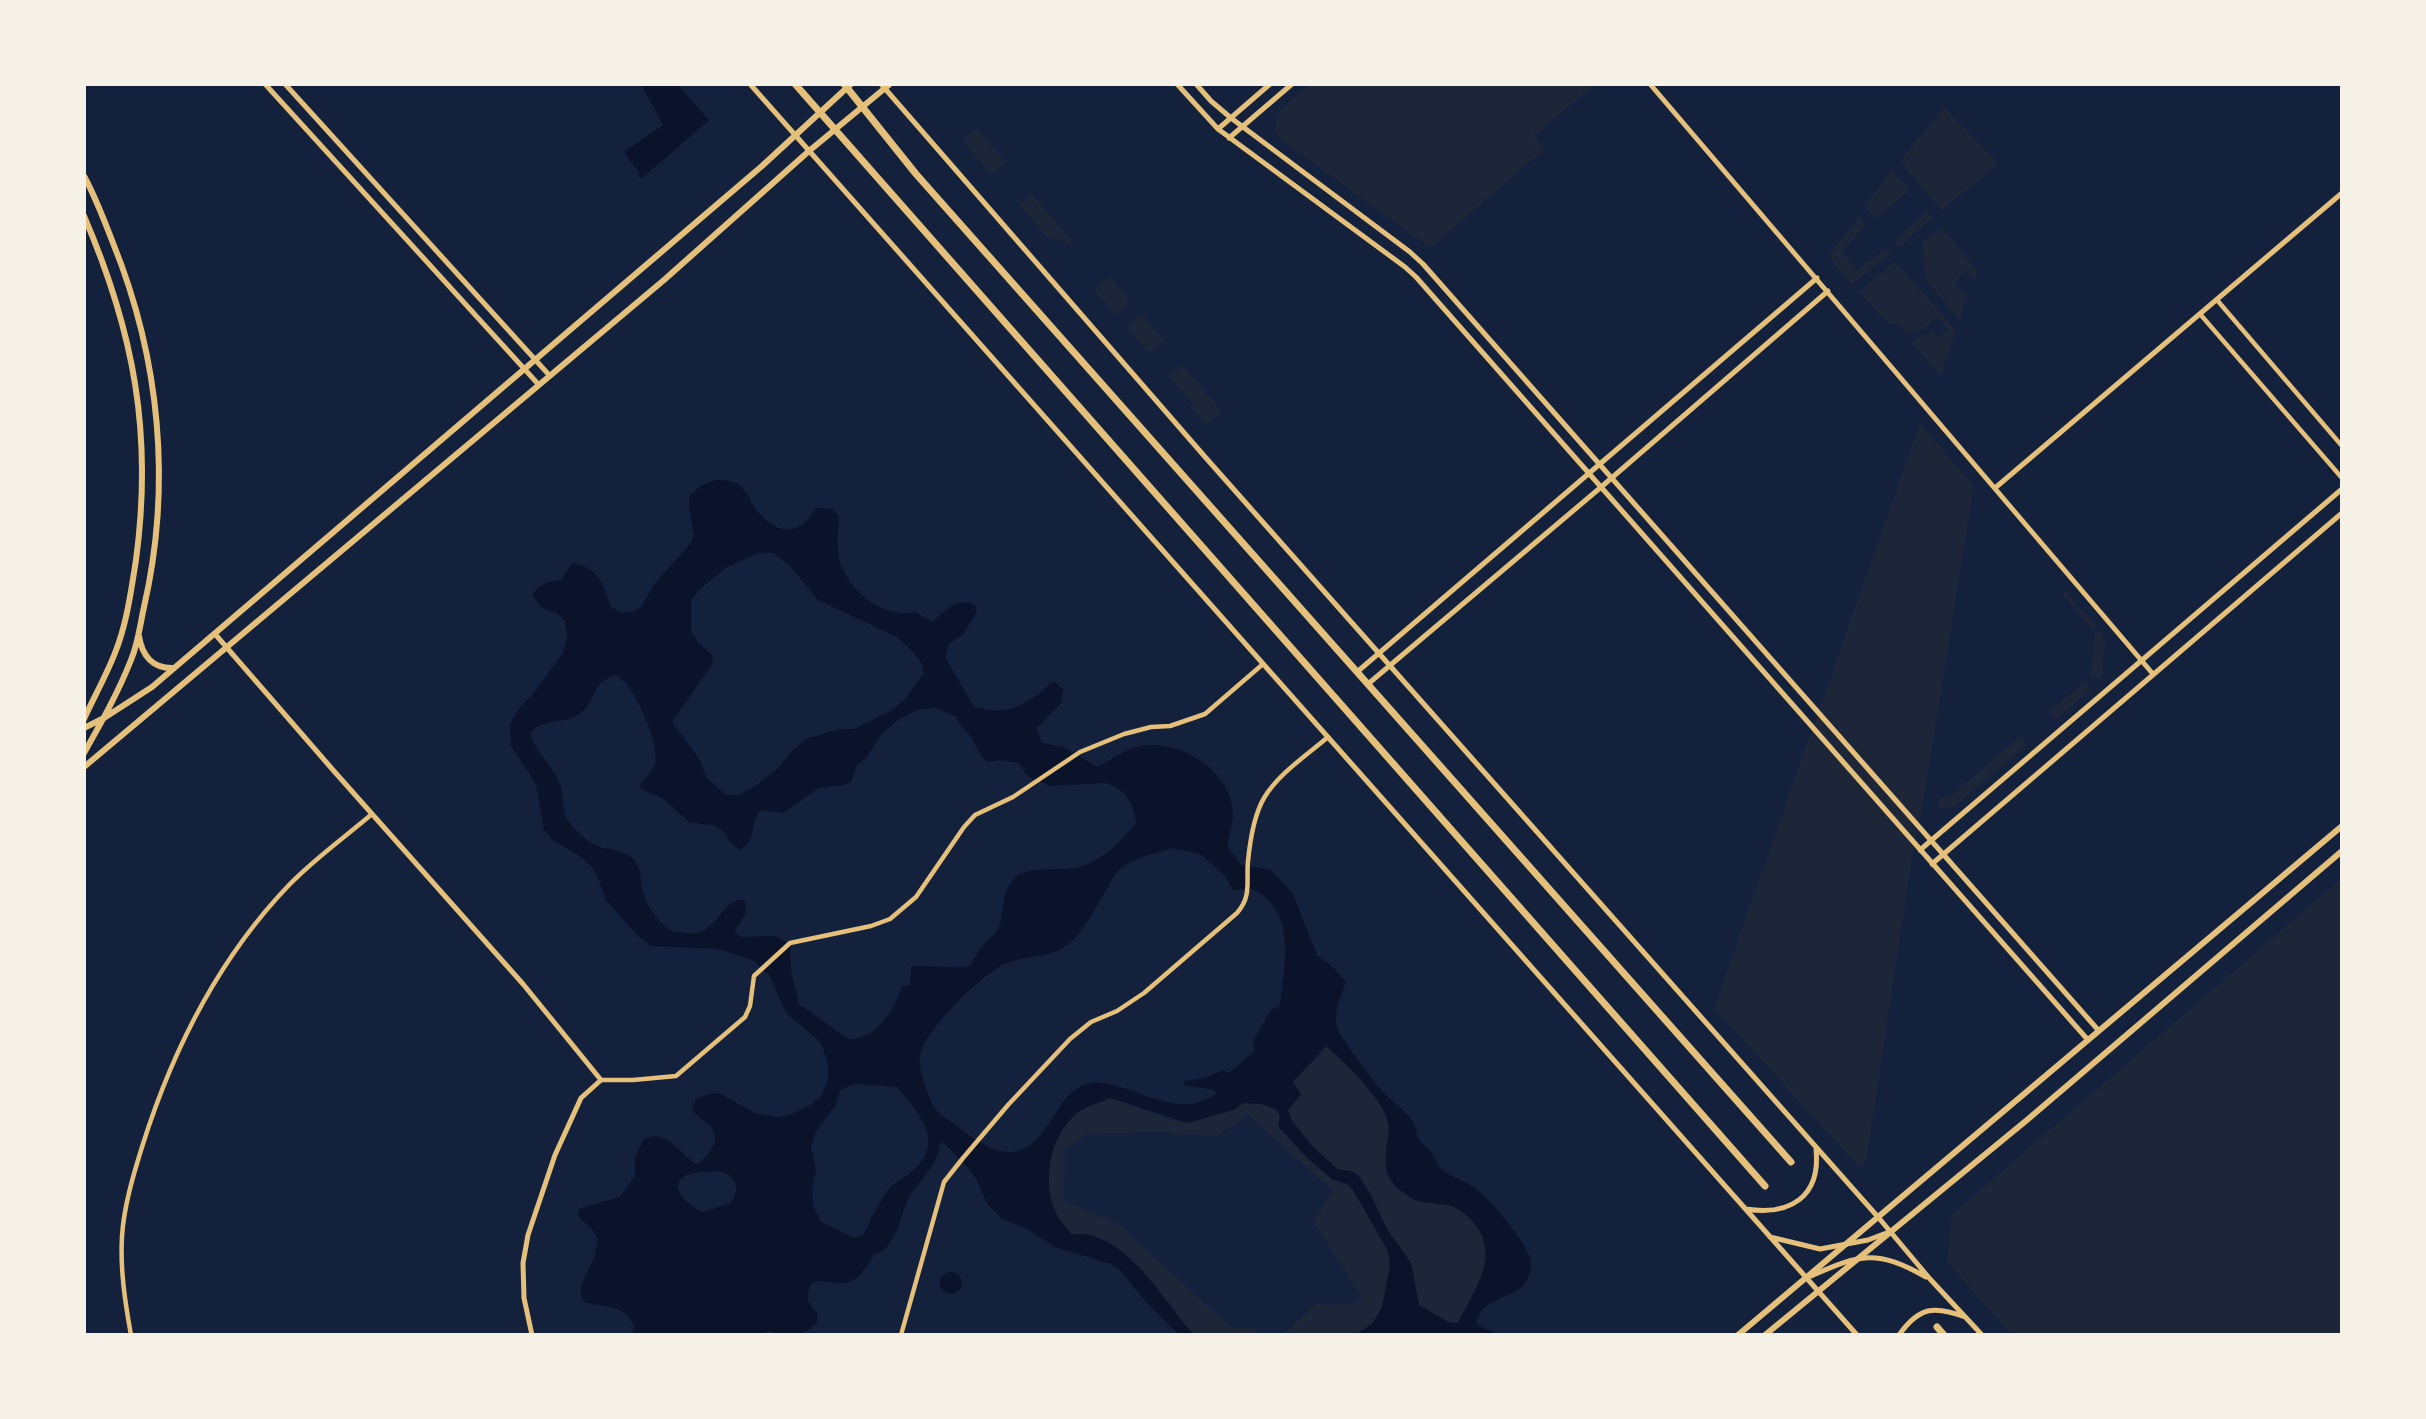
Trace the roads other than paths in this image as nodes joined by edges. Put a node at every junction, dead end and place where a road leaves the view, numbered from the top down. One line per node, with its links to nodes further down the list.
1 (265, 84): 29 (street)
2 (285, 84): 28 (street)
3 (750, 84): 18 (street)
4 (795, 84): 13 (main road)
5 (1177, 84): 16 (street)
6 (1196, 84): 14 (street)
7 (1270, 84): 14 (street)
8 (1292, 84): 15 (street)
9 (1650, 84): 24 (street)
10 (847, 85): 12 (main road); 13 (main road)
11 (886, 85): 12 (main road); 44 (street)
12 (864, 106): 17 (main road); 49 (main road)
13 (819, 112): 17 (main road); 18 (main road)
14 (1231, 117): 15 (street); 16 (street)
15 (1243, 126): 19 (street); 33 (street)
16 (1218, 129): 19 (street)
17 (836, 130): 20 (main road); 70 (main road)
18 (795, 134): 20 (street); 28 (main road)
19 (1229, 138): 34 (street)
20 (809, 151): 30 (main road); 46 (street)
21 (84, 176): 41 (main road)
22 (2342, 193): 26 (street)
23 (84, 216): 53 (main road)
24 (1817, 278): 25 (street); 33 (street)
25 (1828, 291): 35 (street); 38 (street)
26 (2217, 300): 27 (street); 32 (street)
27 (2200, 314): 36 (street); 38 (street)
28 (535, 359): 29 (main road); 30 (street)
29 (524, 368): 31 (street); 42 (main road)
30 (550, 376): 31 (main road)
31 (539, 385): 43 (main road)
32 (2342, 446)
33 (1599, 464): 34 (street); 35 (street)
34 (1588, 474): 37 (street); 44 (street)
35 (1611, 478): 37 (street); 60 (street)
36 (2342, 478)
37 (1600, 488): 47 (street); 61 (street)
38 (1995, 488): 45 (street)
39 (2342, 489): 45 (street)
40 (2342, 513): 50 (street)
41 (138, 631): 48 (main road); 52 (main road)
42 (215, 634): 43 (street); 48 (main road)
43 (227, 649): 57 (main road); 58 (street)
44 (1379, 653): 47 (street); 49 (street)
45 (2142, 660): 50 (street); 60 (street)
46 (1263, 664): 55 (street); 67 (street)
47 (1390, 666): 51 (street); 68 (street)
48 (174, 668): 52 (main road)
49 (1357, 672): 51 (main road)
50 (2153, 674): 63 (street)
51 (1368, 684): 69 (main road)
52 (104, 718): 54 (main road); 56 (main road)
53 (84, 719)
54 (84, 728)
55 (1328, 737): 71 (street); 84 (street)
56 (84, 753)
57 (84, 767)
58 (372, 814): 67 (street); 82 (street)
59 (2342, 826): 65 (main road)
60 (1931, 840): 61 (street); 63 (street)
61 (1920, 850): 64 (street)
62 (2342, 851): 73 (main road)
63 (1943, 855): 64 (street); 65 (street)
64 (1932, 864): 66 (street)
65 (2099, 1031): 66 (main road)
66 (2088, 1040): 72 (main road)
67 (601, 1080): 83 (street)
68 (1816, 1147): 71 (street); 72 (street)
69 (1791, 1162)
70 (1766, 1186)
71 (1746, 1209): 74 (street)
72 (1878, 1217): 73 (street); 75 (main road)
73 (1890, 1231): 75 (street); 76 (main road); 78 (street)
74 (1770, 1237): 75 (street); 77 (street)
75 (1845, 1245): 77 (main road)
76 (1858, 1258): 77 (street); 78 (street); 79 (main road)
77 (1807, 1278): 79 (street); 85 (main road)
78 (1930, 1279): 80 (street)
79 (1818, 1291): 86 (main road); 87 (street)
80 (1967, 1317): 88 (street); 90 (street)
81 (1937, 1327): 89 (main road)
82 (131, 1335)
83 (532, 1335)
84 (901, 1335)
85 (1738, 1335)
86 (1765, 1335)
87 (1857, 1335)
88 (1899, 1335)
89 (1944, 1335)
90 (1982, 1335)

